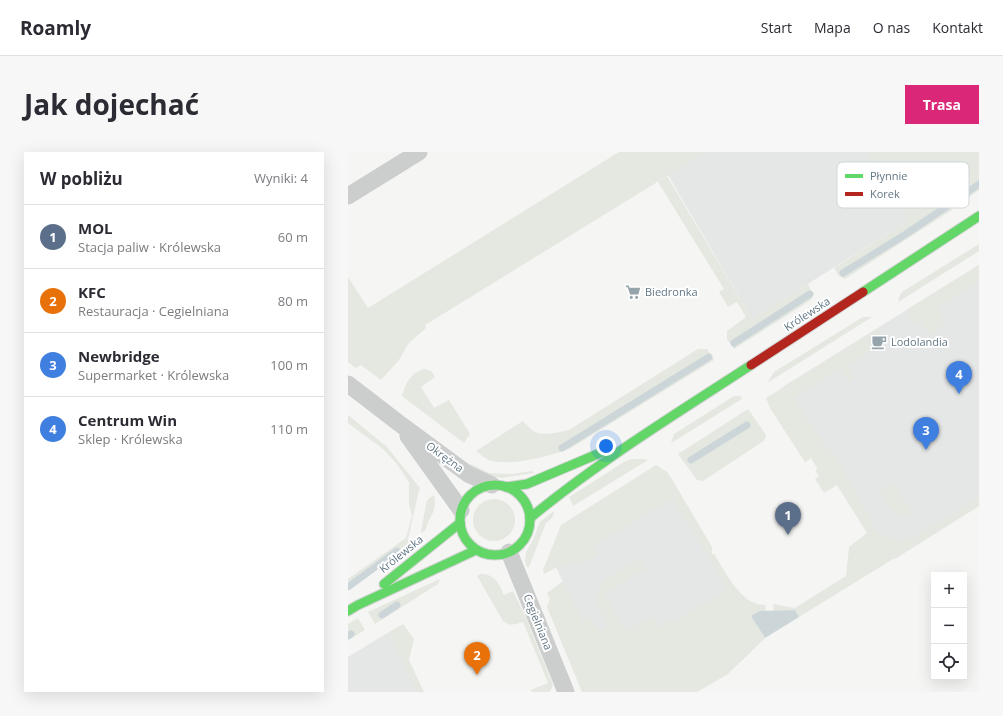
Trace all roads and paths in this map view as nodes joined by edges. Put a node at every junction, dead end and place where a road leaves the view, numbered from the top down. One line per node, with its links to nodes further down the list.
1 (420, 152): 2 (street)
2 (348, 196)
3 (979, 216): 6 (main road, Królewska)
4 (348, 384): 5 (street, Okrężna)
5 (400, 424): 7 (street, Okrężna); 8 (street, Okrężna)
6 (649, 432): 7 (main road, Królewska); 9 (main road, Królewska)
7 (499, 486): 8 (main road); 9 (main road)
8 (460, 516): 10 (main road); 12 (main road, Królewska)
9 (530, 518): 11 (main road)
10 (476, 550): 11 (main road); 12 (main road, Królewska)
11 (509, 552): 14 (street, Cegielniana)
12 (358, 605): 13 (main road, Królewska)
13 (348, 611)
14 (566, 692)

